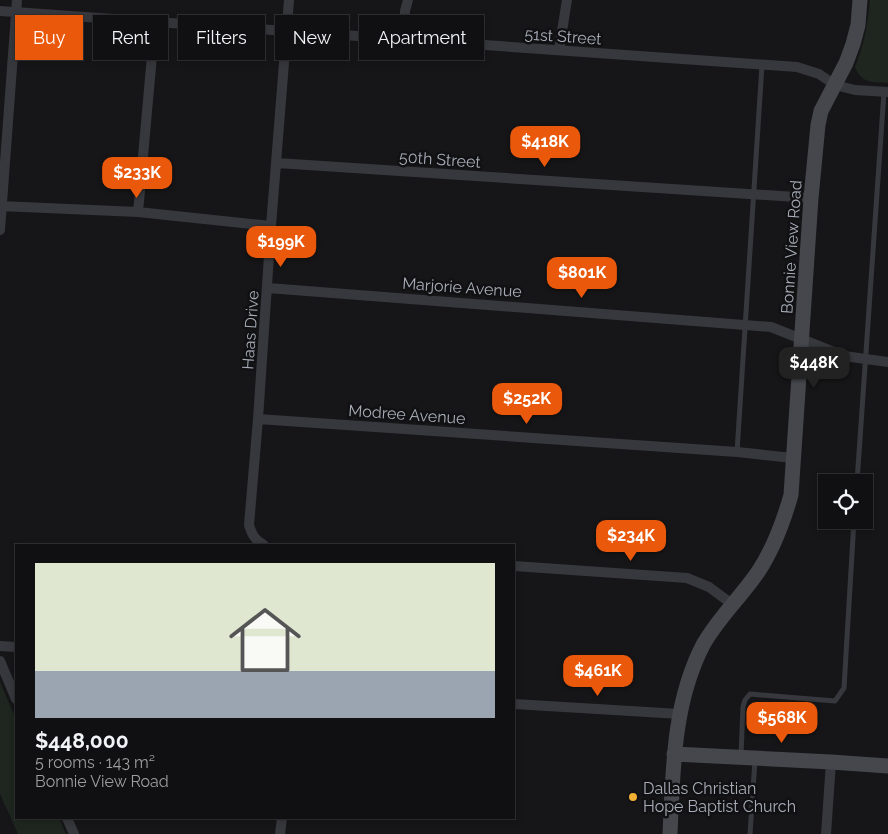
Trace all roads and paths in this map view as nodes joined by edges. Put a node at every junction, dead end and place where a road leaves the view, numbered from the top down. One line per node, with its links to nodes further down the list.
1 (17, 0): 7 (street)
2 (289, 0): 8 (street, Haas Drive)
3 (408, 0): 9 (street)
4 (567, 0): 14 (street)
5 (860, 0): 18 (street, Bonnie View Road)
6 (0, 11): 7 (street, 51st Street)
7 (15, 12): 10 (street, 51st Street); 23 (street)
8 (288, 15)
9 (405, 15)
10 (93, 18)
11 (168, 23): 12 (street, 51st Street)
12 (275, 30)
13 (484, 45): 14 (street, 51st Street)
14 (559, 50): 17 (street, 51st Street)
15 (152, 60): 24 (street)
16 (285, 60): 20 (street, Haas Drive)
17 (762, 64): 18 (street, 51st Street); 21 (lane)
18 (834, 85): 19 (street, 51st Street); 22 (street, Bonnie View Road)
19 (886, 92): 30 (lane)
20 (277, 163): 21 (street, 50th Street); 25 (street, Haas Drive)
21 (753, 193): 22 (street, 50th Street); 28 (lane)
22 (811, 198): 29 (street, Bonnie View Road)
23 (1, 206): 24 (street); 26 (street)
24 (138, 212): 25 (street)
25 (271, 226): 27 (street, Haas Drive)
26 (0, 230)
27 (268, 288): 28 (street, Marjorie Avenue); 32 (street, Haas Drive)
28 (746, 324): 29 (street, Marjorie Avenue); 33 (lane)
29 (802, 339): 30 (street, Marjorie Avenue); 34 (street, Bonnie View Road)
30 (865, 359): 31 (street, Marjorie Avenue); 35 (lane)
31 (888, 362)
32 (258, 419): 33 (street, Modree Avenue); 37 (street, Haas Drive)
33 (736, 452): 34 (street, Modree Avenue)
34 (794, 458): 39 (street, Bonnie View Road)
35 (858, 474)
36 (853, 529): 47 (lane)
37 (260, 543)
38 (515, 566): 39 (street)
39 (732, 604): 45 (street, Bonnie View Road)
40 (0, 646): 41 (street)
41 (15, 647)
42 (0, 661): 43 (street)
43 (15, 697)
44 (515, 704): 45 (street)
45 (680, 714): 46 (street, Bonnie View Road)
46 (674, 754): 47 (street); 54 (street, Bonnie View Road)
47 (748, 758): 48 (street); 55 (lane)
48 (831, 762): 49 (street); 56 (street)
49 (888, 766)
50 (66, 819): 52 (street)
51 (282, 819): 53 (street)
52 (74, 834)
53 (280, 834)
54 (670, 834)
55 (750, 834)
56 (826, 834)

